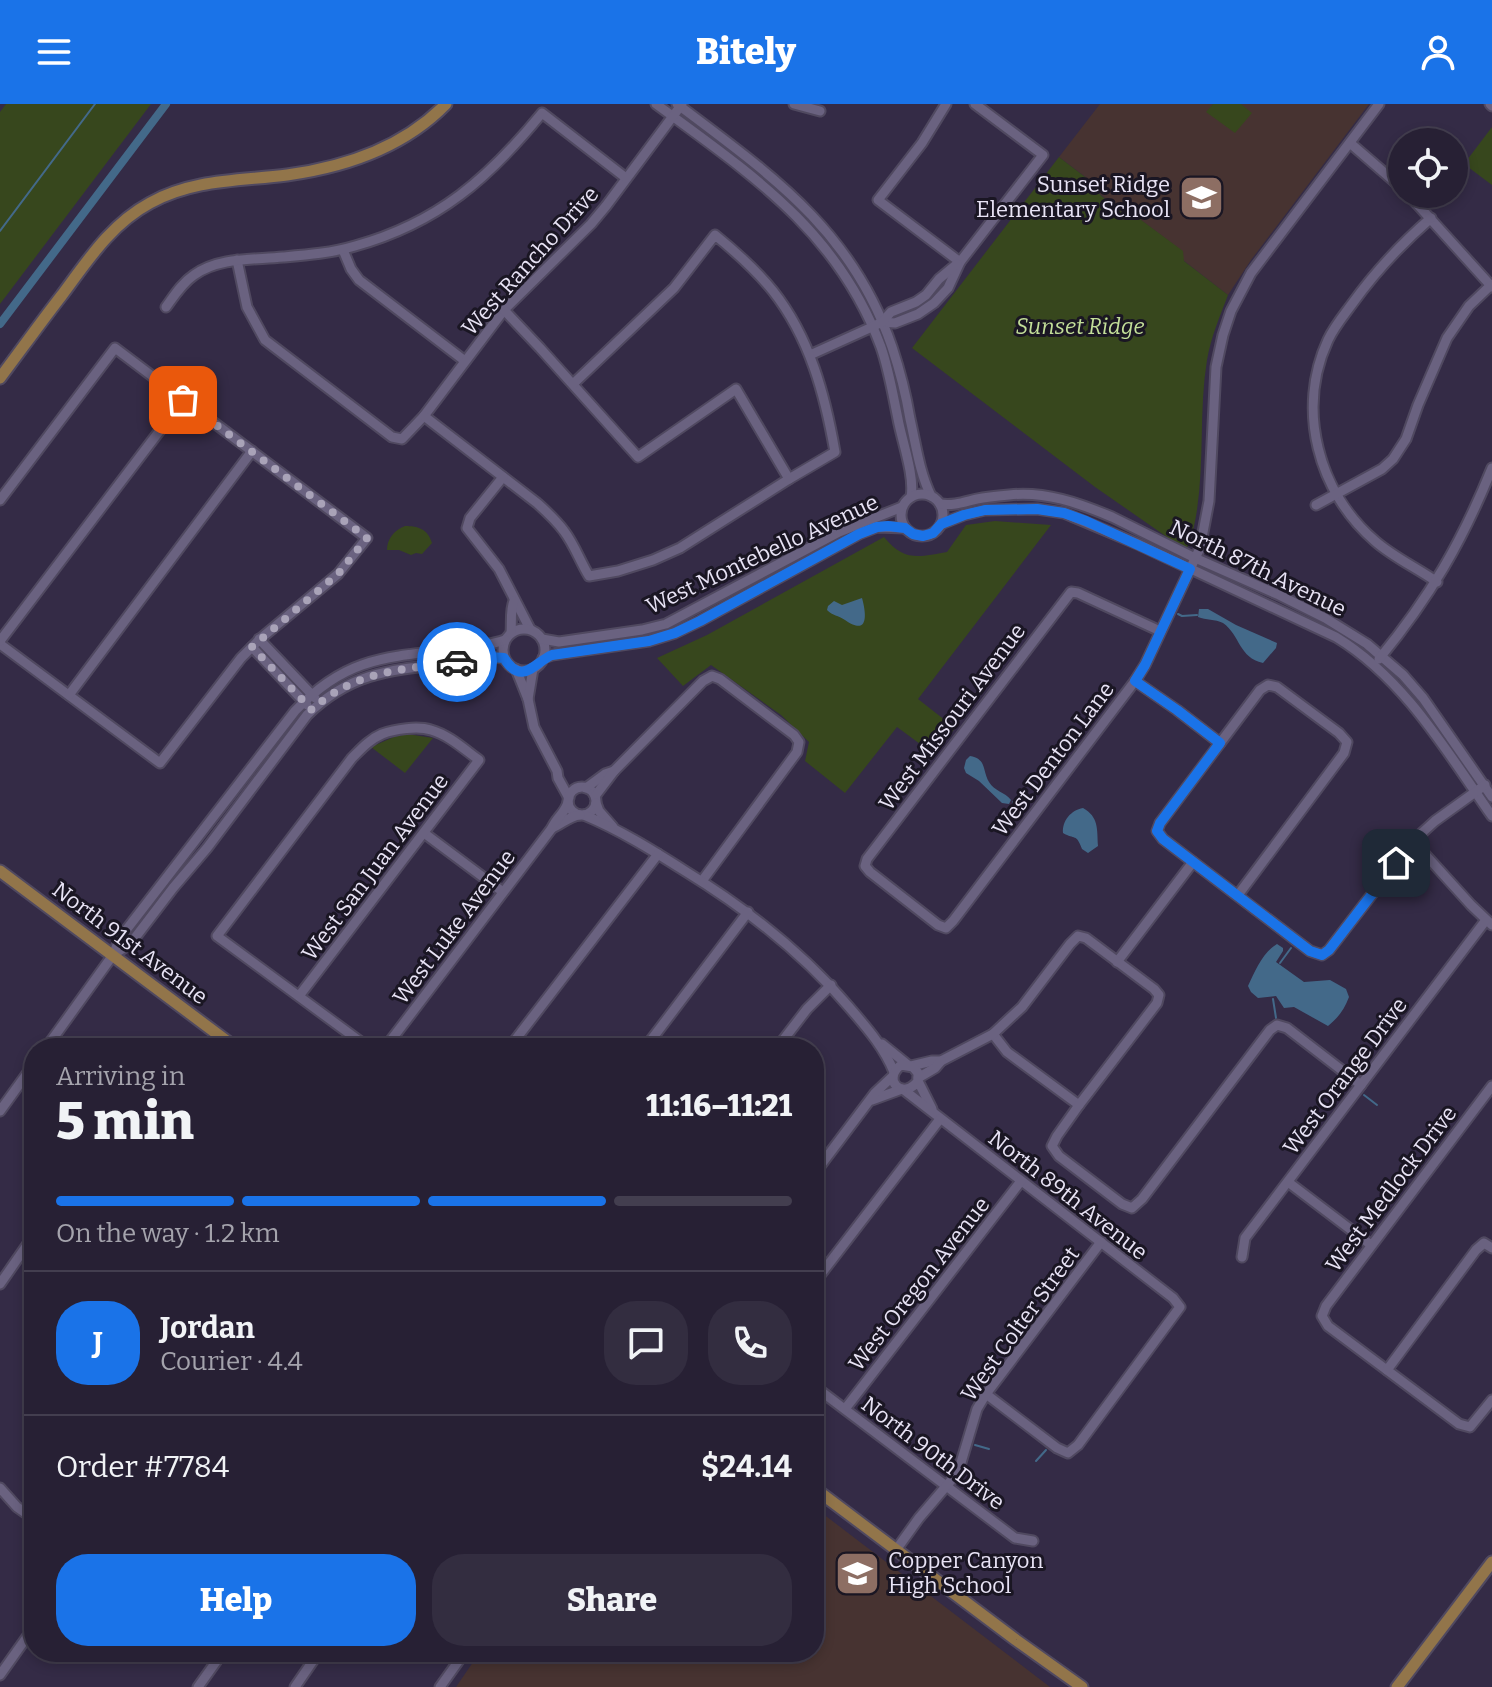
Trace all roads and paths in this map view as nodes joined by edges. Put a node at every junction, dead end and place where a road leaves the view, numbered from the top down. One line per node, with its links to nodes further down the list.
1 (446, 104): 26 (main road)
2 (656, 104): 9 (street)
3 (794, 104): 8 (street)
4 (946, 104): 17 (street)
5 (975, 104): 17 (street)
6 (1379, 104): 10 (street)
7 (680, 105): 9 (street, West Rancho Drive); 23 (street)
8 (820, 111)
9 (673, 116): 12 (street, West Rancho Drive); 23 (street)
10 (1350, 143): 11 (street); 43 (street)
11 (1388, 176)
12 (626, 178): 15 (street); 22 (street, West Rancho Drive)
13 (1421, 208): 14 (street)
14 (1431, 218): 18 (street); 34 (street)
15 (343, 250): 16 (street); 25 (street)
16 (237, 260): 21 (street); 29 (street, West Rancho Drive)
17 (960, 262): 19 (street); 20 (street)
18 (1491, 287): 34 (street)
19 (930, 290): 20 (street); 23 (street)
20 (939, 298): 23 (street)
21 (166, 307)
22 (504, 310): 25 (street, West Rancho Drive); 27 (street)
23 (877, 324): 24 (street); 35 (street); 36 (street)
24 (810, 355): 27 (street); 33 (street)
25 (465, 361): 29 (street, West Rancho Drive)
26 (0, 378)
27 (573, 384): 33 (street)
28 (183, 400): 30 (street); 37 (street); 51 (street)
29 (424, 416): 32 (street)
30 (252, 451): 52 (street); 59 (street)
31 (1492, 468): 45 (street)
32 (503, 477): 33 (street); 46 (street)
33 (789, 479)
34 (1336, 494): 39 (street); 45 (street)
35 (931, 496): 36 (street); 38 (street)
36 (911, 497): 40 (street)
37 (0, 500)
38 (940, 504): 41 (street); 43 (street, North 87th Avenue)
39 (1316, 505)
40 (902, 507): 42 (street); 50 (street, West Montebello Avenue)
41 (941, 524): 42 (street); 44 (street, North 87th Avenue)
42 (905, 528): 54 (street, West Montebello Avenue)
43 (1195, 558): 44 (street, West Denton Lane); 55 (street, North 87th Avenue)
44 (1190, 569): 48 (street, West Denton Lane); 55 (street, North 87th Avenue)
45 (1437, 582): 55 (street)
46 (514, 601): 47 (street); 49 (street)
47 (530, 629): 49 (street); 50 (street)
48 (1160, 631): 58 (street, West Denton Lane); 86 (street, West Missouri Avenue)
49 (508, 637): 53 (street); 60 (street)
50 (542, 639): 54 (street)
51 (0, 643): 59 (street)
52 (256, 643): 59 (street); 60 (street)
53 (504, 658): 56 (street); 62 (street)
54 (543, 658): 57 (street)
55 (1378, 660): 66 (street, North 87th Avenue); 68 (street, North 87th Avenue)
56 (516, 669): 57 (street); 61 (street)
57 (533, 669): 61 (street)
58 (1135, 681): 63 (street); 86 (street, West Denton Lane)
59 (69, 695)
60 (308, 697): 62 (street); 87 (street)
61 (528, 699): 64 (street)
62 (316, 706): 87 (street)
63 (1220, 743): 79 (street); 83 (street)
64 (557, 771): 67 (street); 71 (street)
65 (614, 771): 67 (street); 70 (street); 81 (street)
66 (1485, 785): 68 (street); 69 (street, North 87th Avenue)
67 (582, 788): 70 (street); 71 (street)
68 (1475, 792): 73 (street, North 87th Avenue); 77 (street)
69 (1492, 797)
70 (595, 799): 72 (street); 74 (street)
71 (568, 800): 72 (street); 75 (street, West Luke Avenue)
72 (582, 815): 74 (street); 75 (street, West Luke Avenue)
73 (1492, 816)
74 (613, 827): 78 (street)
75 (552, 828): 82 (street, West Luke Avenue)
76 (424, 833): 82 (street); 90 (street, West San Juan Avenue); 90 (street, West San Juan Avenue)
77 (1413, 841): 83 (street); 85 (street)
78 (658, 854): 81 (street); 96 (street)
79 (1193, 862): 83 (street); 88 (street)
80 (0, 871): 87 (main road, North 91st Avenue)
81 (702, 881): 84 (street)
82 (503, 892): 95 (street, West Luke Avenue)
83 (1238, 895)
84 (748, 912): 89 (street); 97 (street)
85 (1489, 922): 105 (street, West Orange Drive)
86 (946, 928)
87 (113, 955): 92 (street); 93 (main road, North 91st Avenue)
88 (1117, 962): 91 (street); 109 (street)
89 (831, 985): 98 (street); 99 (street)
90 (299, 996): 94 (street)
91 (993, 1034): 100 (street); 109 (street)
92 (53, 1038)
93 (223, 1038)
94 (356, 1038)
95 (393, 1038)
96 (517, 1038)
97 (653, 1038)
98 (785, 1038)
99 (879, 1042): 101 (street); 102 (street)
100 (941, 1061): 101 (street); 104 (street)
101 (909, 1065): 102 (street); 104 (street)
102 (893, 1074): 107 (street); 108 (street)
103 (24, 1078): 110 (street)
104 (918, 1080): 107 (street); 111 (street, North 89th Avenue)
105 (1361, 1085): 109 (street); 114 (street, West Orange Drive)
106 (1492, 1086): 116 (street, West Medlock Drive)
107 (903, 1090): 108 (street); 111 (street, North 89th Avenue)
108 (872, 1100): 112 (street)
109 (1079, 1105)
110 (0, 1111)
111 (937, 1115): 113 (street, North 89th Avenue); 120 (street)
112 (824, 1161)
113 (1021, 1181): 115 (street, North 89th Avenue); 126 (street, West Oregon Avenue)
114 (1288, 1182): 116 (street); 119 (street, West Orange Drive)
115 (1101, 1242): 124 (street, West Colter Street); 124 (street, North 89th Avenue)
116 (1371, 1245): 122 (street, West Medlock Drive)
117 (1488, 1245): 122 (street)
118 (24, 1249): 121 (street)
119 (1242, 1257)
120 (824, 1269)
121 (0, 1284)
122 (1387, 1370): 125 (street)
123 (824, 1393): 126 (street, North 90th Drive)
124 (986, 1394): 127 (street, West Colter Street)
125 (1492, 1400)
126 (845, 1409): 127 (street, North 90th Drive)
127 (946, 1487): 131 (street, North 90th Drive); 132 (street, West Colter Street)
128 (0, 1488): 130 (street)
129 (824, 1496): 132 (main road)
130 (24, 1512)
131 (1033, 1541)
132 (896, 1550): 142 (main road)
133 (1492, 1562): 143 (main road)
134 (24, 1641): 138 (street)
135 (215, 1662): 139 (street)
136 (312, 1662): 140 (street)
137 (458, 1662): 141 (street)
138 (0, 1675)
139 (198, 1687)
140 (295, 1687)
141 (440, 1687)
142 (1082, 1687)
143 (1397, 1687)

